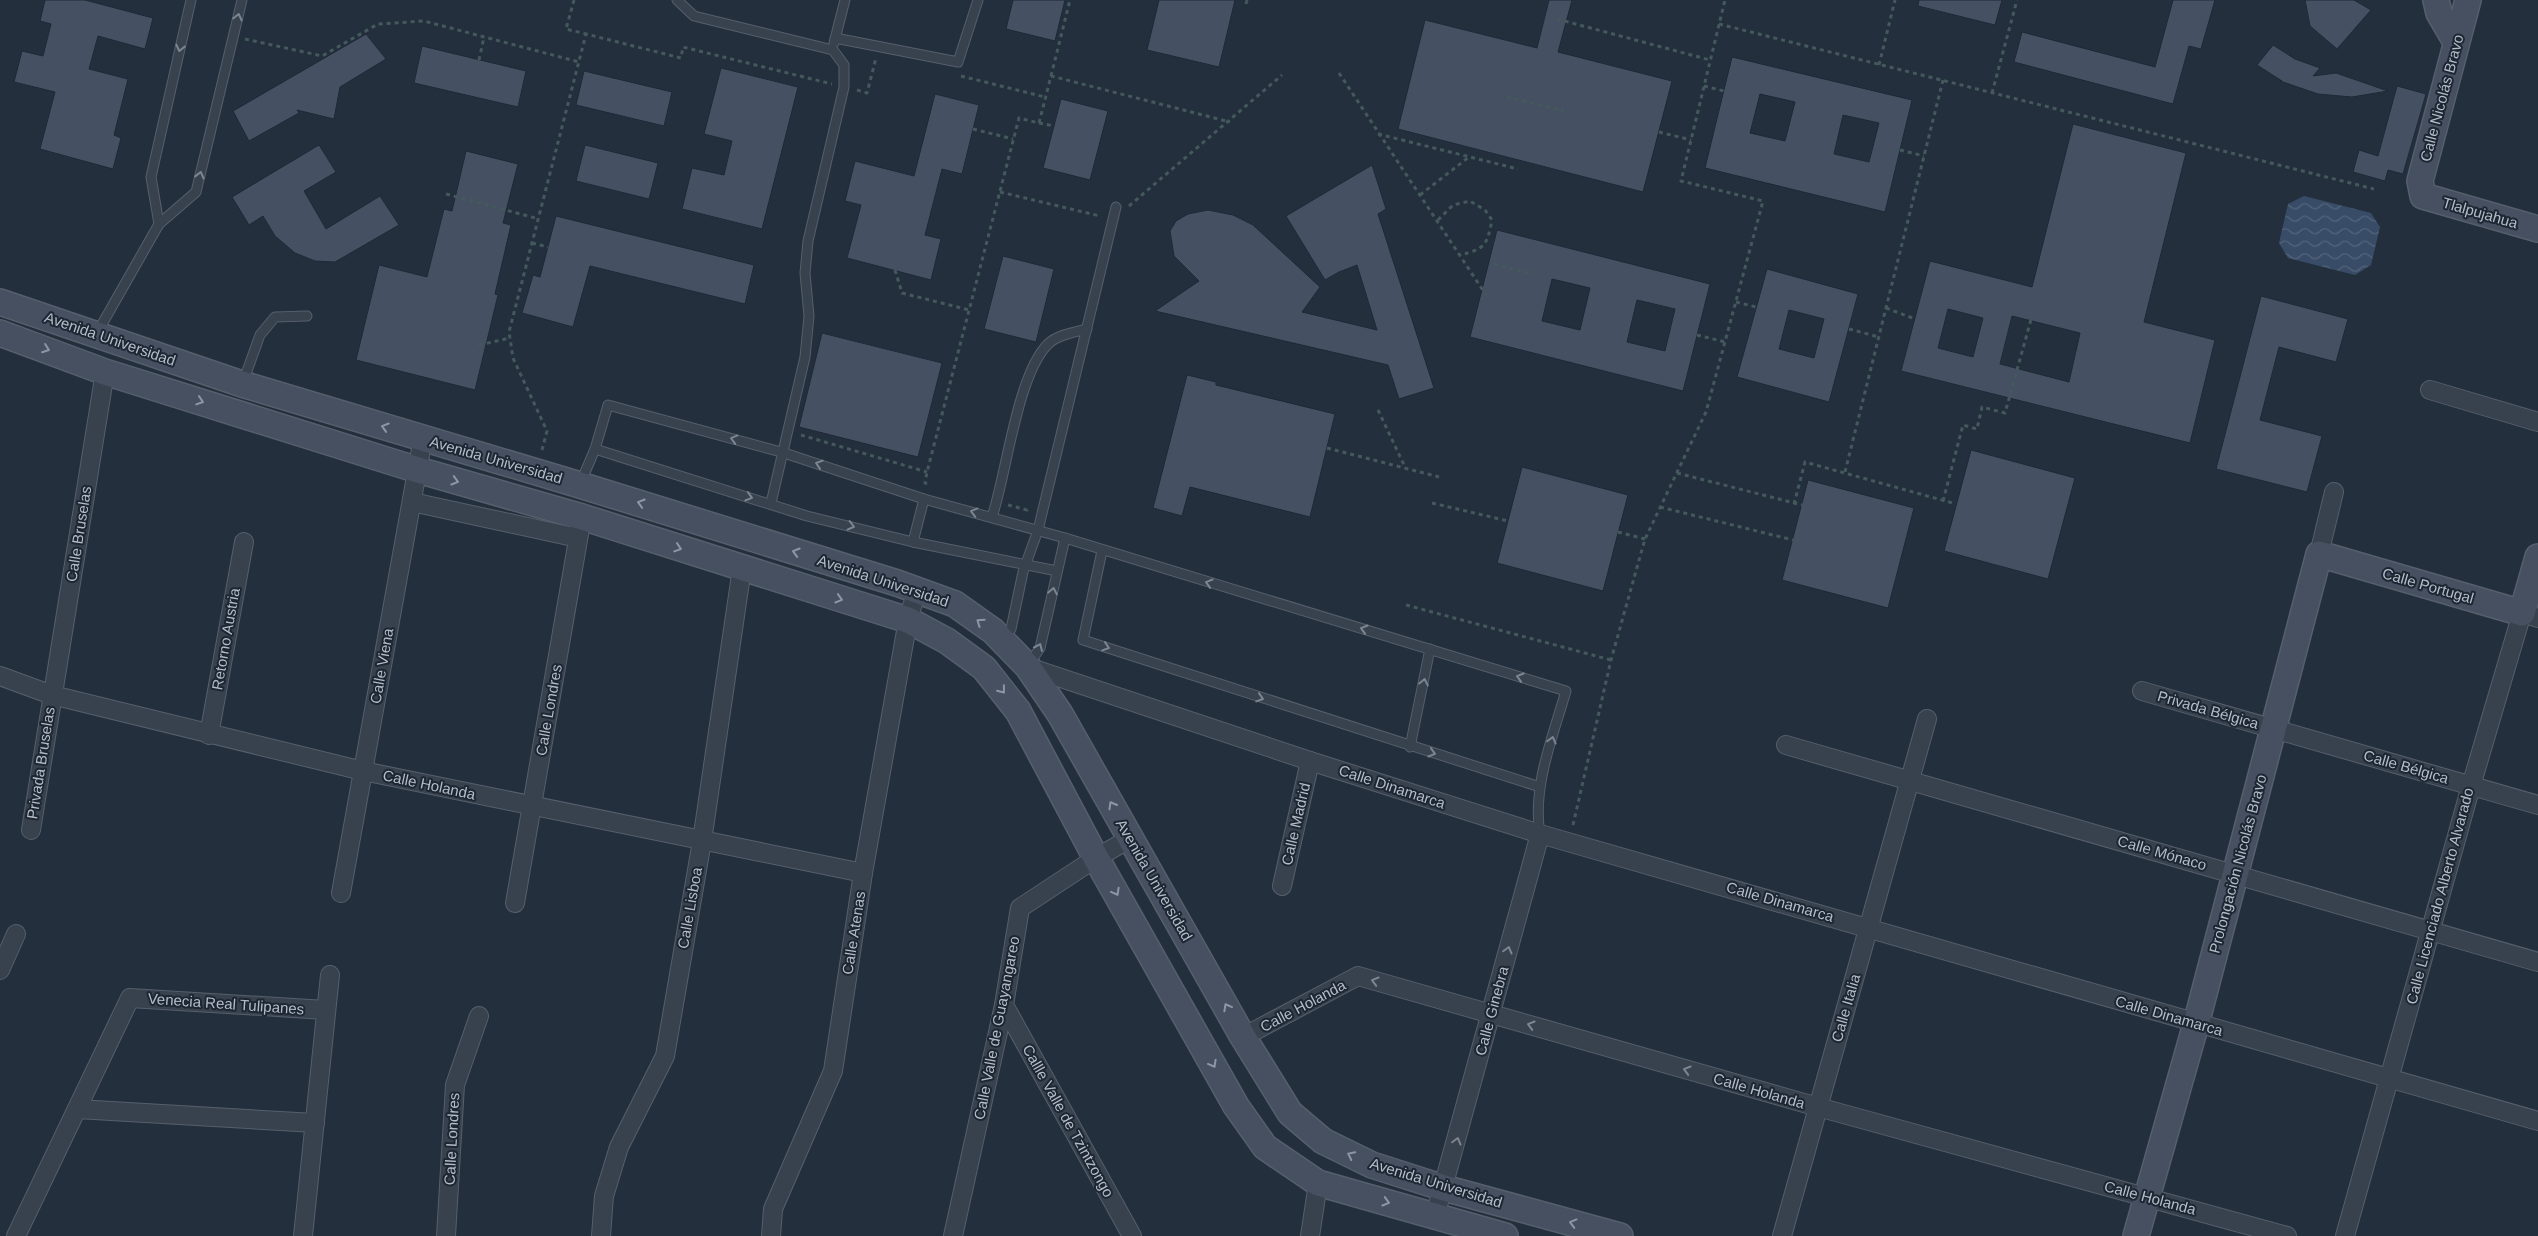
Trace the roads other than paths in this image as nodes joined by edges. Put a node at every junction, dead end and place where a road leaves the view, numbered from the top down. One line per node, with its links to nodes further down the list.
1 (191, 0): 13 (lane, one-way to 13)
2 (242, 0): 13 (lane, one-way to 2)
3 (677, 0): 10 (lane)
4 (845, 0): 8 (lane)
5 (978, 0): 8 (lane)
6 (2436, 0): 9 (street)
7 (2468, 0): 9 (street, Calle Nicolás Bravo)
8 (835, 38): 10 (lane)
9 (2456, 42): 11 (street, Calle Nicolás Bravo)
10 (833, 50): 26 (lane)
11 (2423, 196): 14 (street, Tlalpujahua)
12 (1116, 207): 17 (lane)
13 (159, 224): 19 (lane)
14 (2538, 229)
15 (0, 302): 19 (street, Avenida Universidad)
16 (307, 316): 21 (lane)
17 (1086, 328): 33 (lane); 35 (lane)
18 (0, 332): 20 (street, Avenida Universidad, one-way to 20)
19 (96, 334): 21 (street, Avenida Universidad)
20 (105, 372): 27 (street, Avenida Universidad, one-way to 27); 53 (street, Calle Bruselas)
21 (242, 384): 24 (street, Avenida Universidad, one-way to 21)
22 (2430, 390): 23 (street)
23 (2538, 422)
24 (423, 438): 27 (street, Calle Viena); 28 (street, Avenida Universidad)
25 (595, 449): 26 (lane, one-way to 25); 28 (lane); 32 (lane, one-way to 32)
26 (781, 452): 30 (lane, one-way to 26); 32 (lane)
27 (418, 470): 31 (street, Calle Viena); 34 (street, Avenida Universidad, one-way to 34)
28 (580, 484): 45 (street, Avenida Universidad, one-way to 28)
29 (2334, 492): 40 (street, Prolongación Nicolás Bravo)
30 (924, 499): 33 (lane, one-way to 30); 38 (lane)
31 (412, 502): 34 (street, Avenida Universidad); 60 (street, Calle Viena)
32 (770, 503): 38 (lane, one-way to 38)
33 (992, 517): 35 (lane)
34 (580, 528): 43 (street, Avenida Universidad, one-way to 43); 65 (street, Calle Londres)
35 (1038, 530): 36 (lane); 42 (lane)
36 (1065, 538): 39 (lane); 44 (lane)
37 (244, 542): 56 (street, Retorno Austria)
38 (914, 542): 42 (lane)
39 (1102, 551): 49 (lane, one-way to 39); 58 (lane, one-way to 58)
40 (2319, 554): 46 (street, Calle Portugal); 55 (street, Prolongación Nicolás Bravo)
41 (2538, 557): 46 (street, Calle Licenciado Alberto Alvarado)
42 (1026, 565): 44 (lane); 48 (lane)
43 (742, 568): 47 (street, Avenida Universidad, one-way to 47); 69 (street, Calle Lisboa)
44 (1058, 571): 50 (lane, one-way to 44)
45 (917, 590): 47 (street, Calle Atenas); 48 (street, Avenida Universidad, one-way to 45)
46 (2530, 616): 62 (street, Calle Licenciado Alberto Alvarado)
47 (908, 620): 70 (street, Avenida Universidad, one-way to 70); 71 (street, Calle Atenas)
48 (1001, 639): 50 (street, Avenida Universidad)
49 (1430, 649): 58 (lane, one-way to 49); 63 (lane, one-way to 49)
50 (1028, 667): 59 (street, Calle Dinamarca); 68 (street, Avenida Universidad, one-way to 50)
51 (0, 676): 53 (street, Calle Holanda)
52 (2142, 691): 55 (street, Privada Bélgica)
53 (52, 696): 56 (street, Calle Holanda); 66 (street, Privada Bruselas)
54 (1927, 719): 61 (street, Calle Italia)
55 (2274, 729): 62 (street, Calle Bélgica); 72 (street, Prolongación Nicolás Bravo)
56 (209, 735): 60 (street, Calle Holanda)
57 (1786, 745): 61 (street, Calle Mónaco)
58 (1410, 747): 63 (lane, one-way to 63)
59 (1310, 761): 67 (street, Calle Dinamarca); 73 (street, Calle Madrid)
60 (363, 771): 65 (street, Calle Holanda); 74 (street, Calle Viena)
61 (1910, 781): 72 (street, Calle Mónaco); 76 (street, Calle Italia)
62 (2471, 786): 64 (street, Calle Bélgica); 77 (street, Calle Licenciado Alberto Alvarado)
63 (1540, 787): 67 (lane)
64 (2538, 805)
65 (532, 807): 69 (street, Calle Holanda); 75 (street, Calle Londres)
66 (30, 830)
67 (1540, 834): 76 (street, Calle Dinamarca); 84 (street, Calle Ginebra, one-way to 67)
68 (1131, 838): 70 (street, Calle Valle de Guayangareo); 87 (street, Avenida Universidad, one-way to 68)
69 (702, 841): 71 (street, Calle Holanda); 102 (street, Calle Lisboa)
70 (1096, 858): 82 (street, Calle Valle de Guayangareo); 93 (street, Avenida Universidad, one-way to 93)
71 (863, 872): 103 (street, Calle Atenas)
72 (2234, 874): 77 (street, Calle Mónaco); 86 (street, Prolongación Nicolás Bravo)
73 (1282, 886)
74 (341, 894)
75 (515, 903)
76 (1869, 928): 86 (street, Calle Dinamarca); 89 (street, Calle Italia)
77 (2431, 931): 79 (street, Calle Mónaco); 88 (street, Calle Licenciado Alberto Alvarado)
78 (16, 934): 80 (street)
79 (2538, 962)
80 (0, 970)
81 (330, 975): 83 (street, Venecia Real Tulipanes)
82 (1004, 1005): 104 (street, Calle Valle de Guayangareo); 105 (street, Callle Valle de Tzintzongo)
83 (326, 1010): 90 (street, Venecia Real Tulipanes); 92 (street, Venecia Real Tulipanes)
84 (1491, 1014): 87 (street, Calle Holanda, one-way to 87); 89 (street, Calle Holanda, one-way to 84); 94 (street, Calle Ginebra, one-way to 84)
85 (479, 1016): 101 (street, Calle Londres)
86 (2196, 1024): 88 (street, Calle Dinamarca); 95 (street, Prolongación Nicolás Bravo)
87 (1244, 1037): 94 (street, Avenida Universidad, one-way to 87)
88 (2390, 1079): 91 (street, Calle Dinamarca); 111 (street, Calle Licenciado Alberto Alvarado)
89 (1818, 1108): 95 (street, Calle Holanda); 108 (street, Calle Italia)
90 (77, 1109): 92 (street); 99 (street, Venecia Real Tulipanes)
91 (2538, 1121)
92 (315, 1123): 100 (street, Venecia Real Tulipanes)
93 (1318, 1183): 96 (street, Avenida Universidad, one-way to 96); 98 (street)
94 (1444, 1188): 96 (street, Calle Ginebra); 107 (street, Avenida Universidad, one-way to 94)
95 (2147, 1197): 109 (street, Prolongación Nicolás Bravo); 110 (street, Calle Holanda)
96 (1436, 1216): 106 (street, Avenida Universidad)
97 (0, 1235): 99 (street)
98 (1309, 1235)
99 (16, 1236)
100 (303, 1236)
101 (446, 1236)
102 (602, 1236)
103 (771, 1236)
104 (953, 1236)
105 (1132, 1236)
106 (1505, 1236)
107 (1620, 1236)
108 (1782, 1236)
109 (2136, 1236)
110 (2287, 1236)
111 (2345, 1236)

